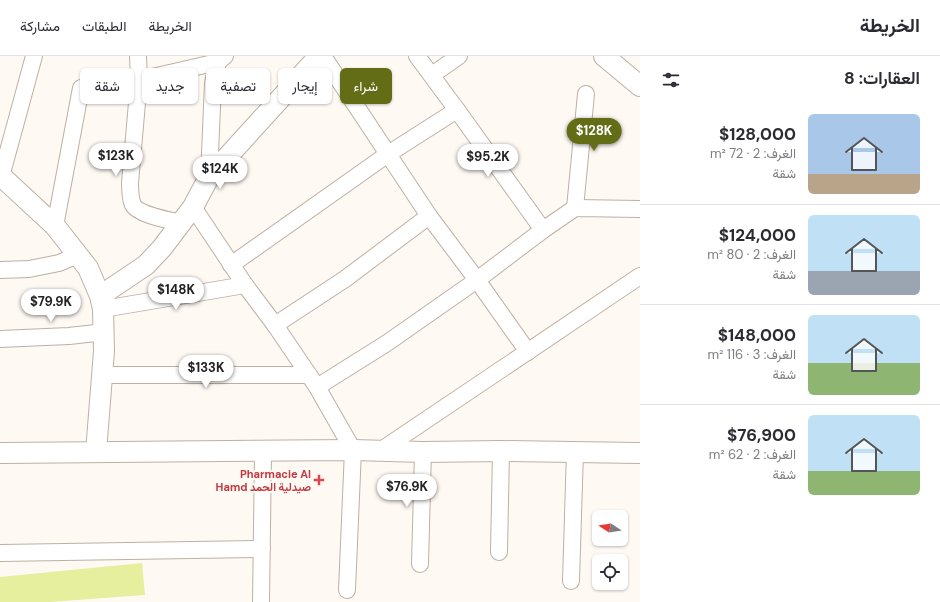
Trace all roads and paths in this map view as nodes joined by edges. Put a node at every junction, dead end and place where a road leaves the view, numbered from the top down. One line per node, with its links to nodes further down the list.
1 (34, 56): 16 (street)
2 (138, 56): 10 (street)
3 (319, 56): 17 (street)
4 (323, 56): 15 (street)
5 (417, 56): 9 (street)
6 (459, 56): 9 (street)
7 (604, 56): 11 (street)
8 (221, 59): 10 (street); 17 (street)
9 (432, 75): 14 (street)
10 (139, 80): 22 (street)
11 (640, 86)
12 (80, 93): 23 (street)
13 (586, 94): 19 (street)
14 (457, 110): 15 (street); 24 (street)
15 (388, 154): 21 (street); 26 (street)
16 (1, 176): 23 (street)
17 (209, 177): 18 (street)
18 (193, 207): 22 (street); 26 (street)
19 (575, 208): 20 (street); 24 (street)
20 (640, 209)
21 (429, 216): 29 (street); 32 (street)
22 (181, 223): 31 (street)
23 (55, 226): 25 (street)
24 (543, 230): 29 (street)
25 (78, 255): 27 (street); 31 (street)
26 (232, 265): 30 (street)
27 (0, 270)
28 (640, 276): 35 (street)
29 (478, 280): 35 (street); 37 (street)
30 (245, 285): 31 (street); 32 (street)
31 (101, 302): 33 (street)
32 (275, 325): 37 (street)
33 (105, 332): 34 (street); 36 (street)
34 (0, 339)
35 (528, 352): 39 (street)
36 (103, 375): 37 (street); 42 (street)
37 (313, 381): 38 (street)
38 (353, 450): 39 (street); 43 (street); 52 (street)
39 (380, 451): 44 (street)
40 (501, 451): 41 (street); 44 (street); 48 (street)
41 (575, 451): 46 (street); 51 (street)
42 (96, 452): 43 (street); 45 (street)
43 (263, 452): 47 (street)
44 (422, 452): 50 (street)
45 (0, 453)
46 (640, 453)
47 (262, 549): 49 (street); 53 (street)
48 (498, 552)
49 (0, 553)
50 (420, 564)
51 (571, 580)
52 (347, 590)
53 (261, 602)

